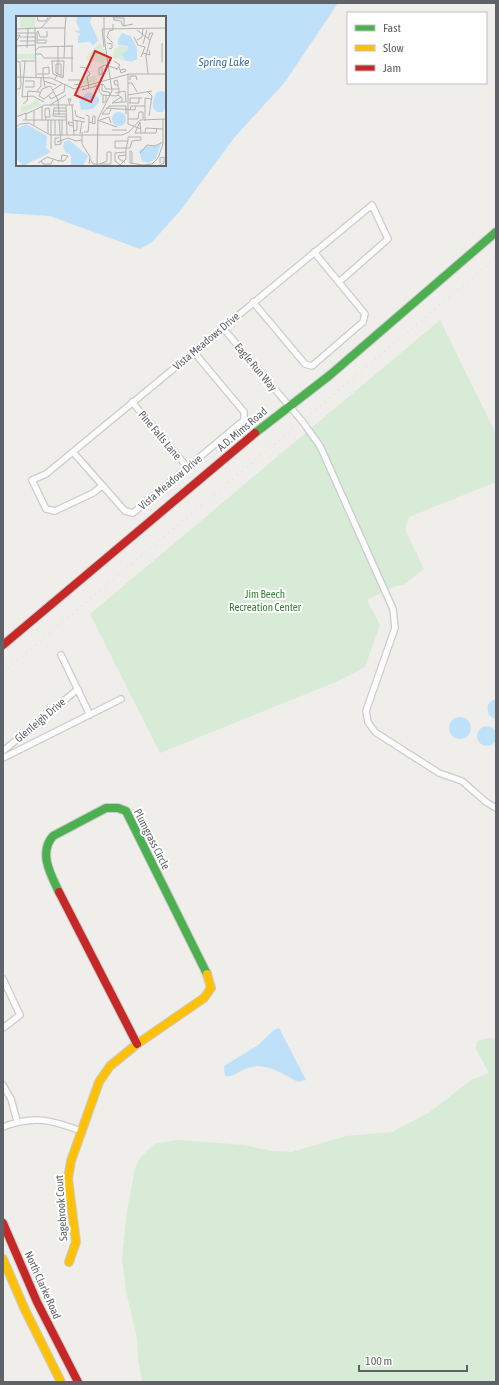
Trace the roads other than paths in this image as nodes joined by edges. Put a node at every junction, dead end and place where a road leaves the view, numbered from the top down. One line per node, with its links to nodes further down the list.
1 (496, 232): 8 (street, A.D. Mims Road)
2 (314, 252): 3 (street); 3 (street, Vista Meadows Drive); 4 (street, Vista Meadows Drive)
3 (339, 282): 4 (street)
4 (253, 302): 5 (street, Vista Meadows Drive)
5 (222, 327): 6 (street, Vista Meadows Drive); 8 (street, Eagle Run Way)
6 (193, 351): 7 (street, Vista Meadows Drive); 10 (street, Vista Meadow Drive)
7 (132, 402): 9 (street, Vista Meadows Drive); 10 (street, Pine Falls Lane)
8 (290, 406): 12 (street, A.D. Mims Road); 19 (street, Eagle Run Way)
9 (73, 452): 11 (street, Vista Meadow Drive); 11 (street, Vista Meadows Drive)
10 (188, 468): 11 (street, Vista Meadow Drive)
11 (102, 486)
12 (3, 645)
13 (61, 655): 14 (street, Glenleigh Drive)
14 (78, 689): 16 (street, Glenleigh Drive); 17 (street, Glenleigh Drive)
15 (121, 699): 16 (street, Glenleigh Drive)
16 (90, 715): 18 (street, Glenleigh Drive)
17 (3, 751)
18 (3, 758)
19 (496, 808)
20 (3, 979): 21 (street)
21 (3, 1028)
22 (137, 1044): 22 (street, Plumgrass Circle); 26 (street, Plumgrass Circle)
23 (3, 1085): 24 (street)
24 (17, 1121): 25 (street); 26 (street)
25 (3, 1127)
26 (82, 1131): 29 (street, Sagebrook Court)
27 (3, 1223): 31 (street, North Clarke Road)
28 (3, 1259): 30 (street)
29 (69, 1262)
30 (61, 1382)
31 (78, 1382)

